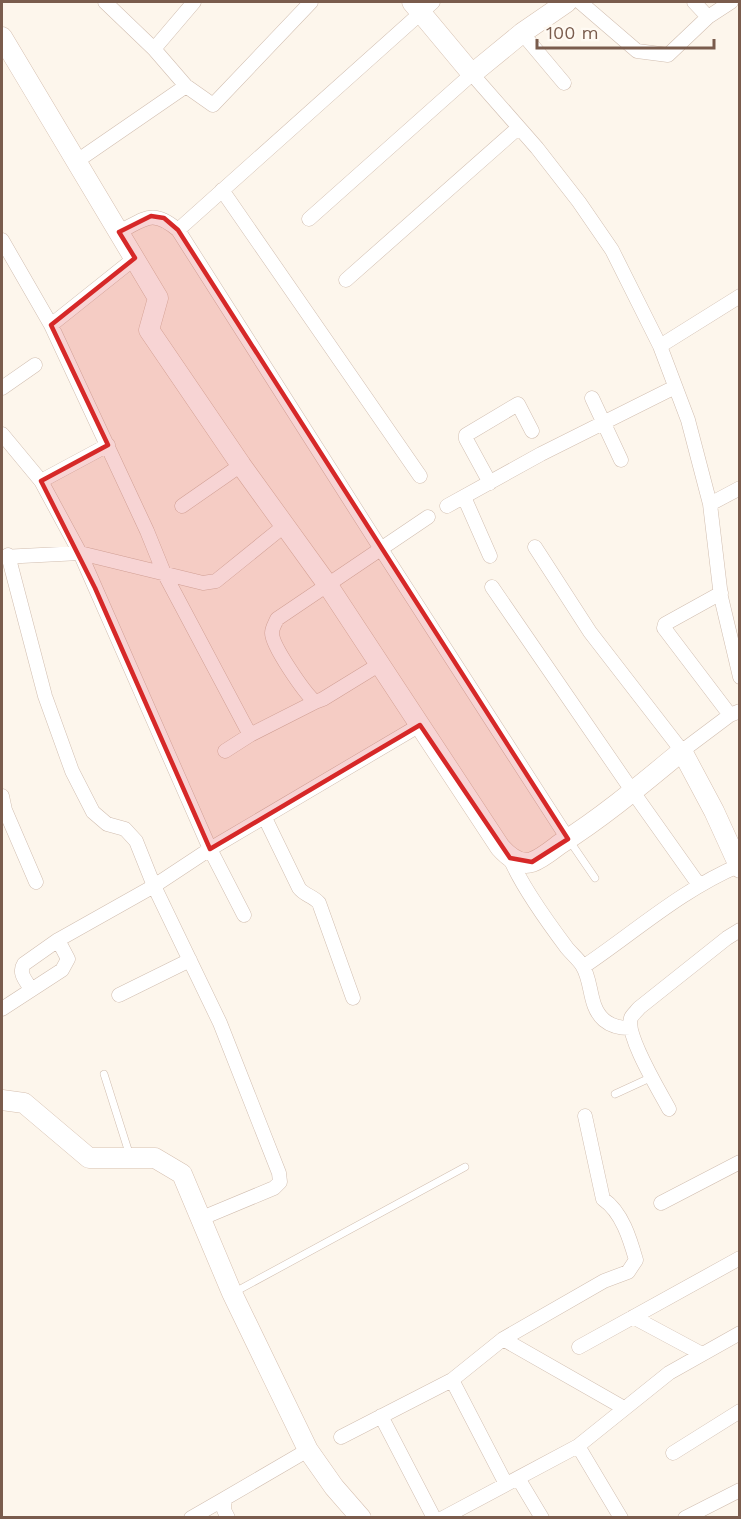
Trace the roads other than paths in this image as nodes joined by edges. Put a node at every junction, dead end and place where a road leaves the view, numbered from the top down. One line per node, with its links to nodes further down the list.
1 (105, 2): 12 (street)
2 (194, 2): 12 (street)
3 (311, 2): 16 (street)
4 (567, 2): 10 (street)
5 (580, 2): 9 (street)
6 (694, 2): 9 (street)
7 (731, 2): 9 (street)
8 (422, 5): 14 (street); 19 (street)
9 (708, 17)
10 (522, 33): 14 (street); 15 (street)
11 (2, 37): 13 (street)
12 (154, 49): 16 (street)
13 (6, 57): 18 (street)
14 (472, 74): 17 (street); 20 (street)
15 (564, 83)
16 (186, 86): 18 (street)
17 (518, 128): 25 (street); 28 (street)
18 (77, 161): 22 (street)
19 (222, 190): 21 (street); 39 (street)
20 (309, 219)
21 (178, 230): 22 (street); 50 (street)
22 (118, 232): 24 (street)
23 (2, 240): 27 (street)
24 (135, 258): 27 (street); 38 (street)
25 (346, 280)
26 (740, 296): 28 (street)
27 (51, 325): 36 (street)
28 (660, 346): 30 (street)
29 (35, 365): 31 (street)
30 (675, 387): 33 (street); 44 (street)
31 (2, 388)
32 (592, 398): 33 (street)
33 (603, 423): 37 (street); 41 (street)
34 (532, 431): 41 (street)
35 (2, 434): 40 (street)
36 (108, 445): 40 (street); 54 (street)
37 (621, 460)
38 (241, 465): 45 (street); 48 (street)
39 (420, 476)
40 (41, 481): 51 (street)
41 (490, 483): 43 (street)
42 (740, 488): 44 (street)
43 (464, 497): 46 (street); 53 (street)
44 (710, 504): 57 (street)
45 (182, 506)
46 (447, 507)
47 (428, 517): 50 (street)
48 (284, 525): 54 (street); 55 (street)
49 (535, 547): 65 (street)
50 (381, 549): 55 (street); 70 (street)
51 (80, 553): 52 (street); 54 (street); 71 (street)
52 (5, 556): 77 (street)
53 (490, 556)
54 (164, 573): 63 (street)
55 (327, 584): 58 (street); 60 (street)
56 (492, 587): 66 (street)
57 (721, 593): 59 (street); 61 (street)
58 (380, 664): 60 (street); 62 (street)
59 (740, 677)
60 (315, 702): 63 (street)
61 (734, 713): 65 (street)
62 (420, 725): 69 (street); 72 (street)
63 (250, 735): 64 (street)
64 (225, 751)
65 (682, 751): 66 (street); 73 (street)
66 (633, 792): 70 (street); 76 (street)
67 (2, 796): 68 (street)
68 (3, 811): 75 (street)
69 (265, 818): 71 (street); 85 (street)
70 (568, 839): 72 (street); 74 (lane)
71 (210, 849): 77 (street); 78 (street)
72 (510, 858): 82 (street)
73 (739, 866): 76 (street)
74 (595, 878)
75 (36, 882)
76 (699, 885): 82 (street)
77 (154, 886): 80 (street); 81 (street)
78 (244, 915)
79 (740, 930): 87 (street)
80 (58, 940): 83 (street); 83 (street)
81 (190, 960): 84 (street); 98 (street)
82 (583, 967): 87 (street)
83 (31, 989): 86 (street)
84 (119, 995)
85 (353, 998)
86 (2, 1009)
87 (630, 1028): 89 (street)
88 (104, 1074): 94 (lane)
89 (652, 1077): 90 (lane); 92 (street)
90 (615, 1094)
91 (2, 1100): 94 (street)
92 (669, 1109)
93 (585, 1116): 103 (street)
94 (131, 1158): 98 (street)
95 (740, 1162): 97 (street)
96 (465, 1167): 100 (lane)
97 (661, 1203)
98 (202, 1218): 100 (street)
99 (740, 1258): 101 (street)
100 (232, 1293): 112 (street)
101 (633, 1317): 104 (street); 105 (street)
102 (740, 1333): 105 (street)
103 (503, 1339): 106 (street); 107 (street)
104 (579, 1347)
105 (702, 1354): 107 (street)
106 (452, 1380): 109 (street); 114 (street)
107 (624, 1408): 111 (street)
108 (740, 1411): 113 (street)
109 (381, 1416): 110 (street); 120 (street)
110 (341, 1437)
111 (578, 1446): 114 (street); 123 (street)
112 (308, 1450): 116 (street); 119 (street)
113 (673, 1453)
114 (512, 1481): 121 (street); 122 (street)
115 (740, 1490): 124 (street)
116 (224, 1499): 117 (street); 118 (street)
117 (191, 1518)
118 (228, 1518)
119 (361, 1518)
120 (434, 1518)
121 (443, 1518)
122 (542, 1518)
123 (621, 1518)
124 (685, 1518)

